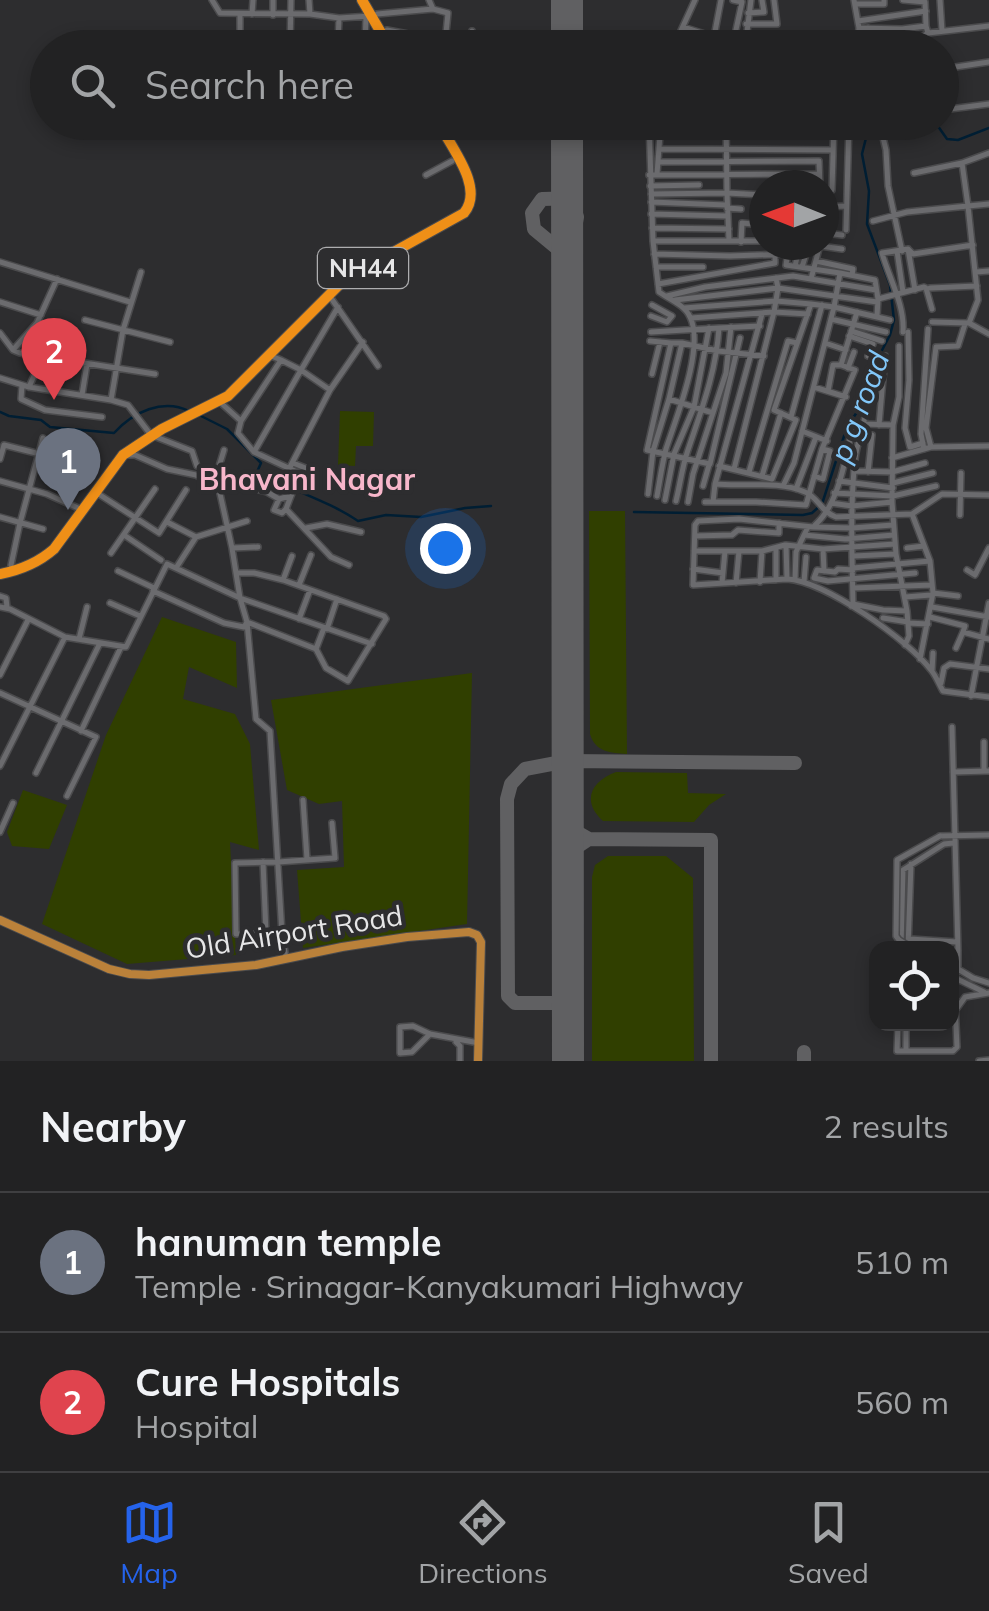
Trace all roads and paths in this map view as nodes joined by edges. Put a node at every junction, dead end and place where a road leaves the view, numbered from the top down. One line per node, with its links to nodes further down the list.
1 (212, 0): 23 (street)
2 (253, 0): 24 (street)
3 (272, 0): 26 (street)
4 (291, 0): 27 (street)
5 (309, 0): 25 (street)
6 (365, 0): 29 (highway)
7 (429, 0): 20 (street)
8 (695, 0): 34 (street)
9 (721, 0): 47 (street)
10 (733, 0): 17 (street)
11 (751, 0): 22 (street)
12 (762, 0): 22 (street)
13 (774, 0): 31 (street)
14 (884, 0): 19 (street)
15 (904, 0): 18 (street)
16 (940, 0): 52 (street)
17 (742, 1): 48 (street)
18 (925, 1): 21 (street)
19 (854, 2): 32 (street)
20 (432, 9): 29 (street); 44 (street)
21 (926, 11): 28 (street); 37 (street)
22 (748, 13): 31 (street)
23 (240, 14): 24 (street); 38 (street)
24 (252, 14): 26 (street)
25 (310, 14): 27 (street); 30 (street)
26 (273, 15): 27 (street)
27 (292, 15): 39 (street)
28 (900, 15): 32 (street); 36 (street)
29 (372, 16): 30 (street); 41 (street); 42 (highway); 43 (highway)
30 (339, 18): 40 (street)
31 (746, 24): 49 (street)
32 (858, 25): 35 (street); 50 (street)
33 (989, 26): 53 (street)
34 (682, 27): 45 (street); 46 (street)
35 (868, 28): 36 (street)
36 (902, 29): 37 (street)
37 (927, 29): 51 (street)
38 (240, 30)
39 (291, 30)
40 (338, 30)
41 (368, 30)
42 (381, 30)
43 (386, 30)
44 (446, 30)
45 (681, 30)
46 (692, 30)
47 (715, 30)
48 (736, 30)
49 (746, 30)
50 (858, 30)
51 (934, 30)
52 (942, 30)
53 (951, 30)
54 (989, 62): 55 (street)
55 (959, 66)
56 (989, 104): 57 (street)
57 (959, 108)
58 (442, 140): 71 (highway, NH44)
59 (445, 140): 139 (highway, NH44)
60 (650, 140): 79 (street)
61 (660, 140): 67 (street)
62 (727, 140): 66 (street)
63 (834, 140): 69 (street)
64 (848, 140): 90 (street)
65 (884, 140): 95 (street)
66 (728, 148): 67 (street); 68 (street); 72 (street)
67 (660, 149): 74 (street)
68 (819, 150): 69 (street); 73 (street)
69 (833, 150): 77 (street)
70 (989, 153): 75 (street)
71 (452, 161): 82 (street); 222 (highway, NH44)
72 (728, 161): 73 (street); 74 (street); 80 (street)
73 (819, 161): 76 (street)
74 (659, 162): 79 (street)
75 (962, 163): 78 (street); 91 (street)
76 (819, 170)
77 (832, 170)
78 (914, 173)
79 (653, 174): 80 (street); 84 (street)
80 (726, 174): 81 (street); 85 (street)
81 (749, 174)
82 (426, 175)
83 (699, 185): 84 (street)
84 (650, 186): 87 (street)
85 (728, 194): 86 (street); 87 (street); 93 (street)
86 (749, 195)
87 (651, 198): 93 (street); 94 (street)
88 (989, 204): 91 (street)
89 (839, 206): 90 (street)
90 (847, 206): 100 (street)
91 (968, 206): 95 (street); 105 (street)
92 (742, 209): 93 (street)
93 (727, 210): 94 (street); 99 (street)
94 (652, 214): 98 (street)
95 (894, 217): 96 (street); 108 (street)
96 (873, 221)
97 (749, 223): 103 (street)
98 (652, 228): 99 (street); 101 (street)
99 (729, 229): 102 (street)
100 (839, 233)
101 (652, 241): 102 (street); 109 (street)
102 (729, 242): 103 (street)
103 (741, 242): 104 (street)
104 (749, 242)
105 (973, 246): 108 (street); 125 (street)
106 (839, 248): 107 (street)
107 (842, 249)
108 (902, 250): 137 (street); 138 (street); 138 (street)
109 (654, 254): 110 (street); 121 (street)
110 (749, 254)
111 (775, 260): 117 (street)
112 (786, 260): 119 (street)
113 (799, 260): 120 (street)
114 (801, 260): 120 (street)
115 (815, 260): 118 (street)
116 (0, 262): 129 (street)
117 (775, 263): 119 (street); 131 (street)
118 (814, 264): 120 (street); 126 (street); 127 (street); 130 (street)
119 (786, 265): 120 (street)
120 (798, 266)
121 (656, 267): 122 (street); 131 (street)
122 (703, 267)
123 (989, 271): 125 (street)
124 (142, 272): 144 (street)
125 (976, 272): 133 (street)
126 (840, 273): 127 (street); 132 (street)
127 (852, 276): 136 (street)
128 (776, 278): 130 (street); 134 (street); 145 (street)
129 (57, 279): 144 (street); 157 (street)
130 (810, 279): 132 (street)
131 (658, 284): 145 (street)
132 (838, 285): 136 (street); 140 (street)
133 (977, 286): 135 (street); 164 (street)
134 (778, 288): 140 (street); 142 (street); 145 (street)
135 (930, 288)
136 (876, 290): 141 (street)
137 (915, 290): 138 (street); 151 (street)
138 (899, 293): 141 (street); 241 (street)
139 (329, 295): 149 (street); 197 (highway, NH44)
140 (836, 296): 141 (street); 150 (street)
141 (880, 300): 159 (street)
142 (776, 301): 145 (street); 146 (street); 153 (street)
143 (0, 302): 157 (street)
144 (130, 302): 171 (street)
145 (675, 302): 152 (street); 160 (street)
146 (811, 304): 148 (street); 156 (street)
147 (652, 305): 152 (street)
148 (822, 305): 150 (street); 229 (street)
149 (338, 307): 181 (street); 208 (street)
150 (834, 307): 154 (street); 161 (street)
151 (932, 310)
152 (666, 311): 158 (street)
153 (774, 312): 155 (street); 156 (street); 198 (street)
154 (857, 312): 159 (street); 172 (street)
155 (762, 314): 160 (street); 165 (street)
156 (808, 314): 185 (street)
157 (41, 315): 191 (street)
158 (651, 316)
159 (877, 316): 163 (street)
160 (691, 318): 170 (street)
161 (831, 319): 172 (street); 186 (street)
162 (86, 320): 171 (street)
163 (890, 320)
164 (967, 323): 176 (street); 189 (street); 189 (street)
165 (760, 326): 169 (street); 196 (street)
166 (60, 328): 201 (street)
167 (708, 328): 168 (street); 170 (street); 190 (street)
168 (720, 328): 169 (street); 192 (street)
169 (731, 328): 194 (street)
170 (693, 329): 173 (street); 187 (street)
171 (123, 330): 180 (street); 207 (street)
172 (851, 330): 174 (street); 178 (street); 193 (street); 202 (street)
173 (651, 332)
174 (886, 332)
175 (0, 333): 191 (street)
176 (989, 334)
177 (740, 338): 195 (street)
178 (882, 340)
179 (650, 341): 182 (street)
180 (170, 342)
181 (363, 342): 205 (street); 214 (street)
182 (660, 342): 183 (street); 210 (street)
183 (671, 343): 184 (street); 244 (street)
184 (682, 343): 187 (street); 218 (street)
185 (798, 343): 227 (street); 263 (street)
186 (825, 343): 193 (street); 213 (street)
187 (694, 344): 190 (street); 221 (street)
188 (899, 346): 234 (street)
189 (932, 346): 241 (street)
190 (704, 347): 192 (street); 223 (street)
191 (13, 350): 200 (street)
192 (718, 351): 194 (street); 224 (street)
193 (850, 351): 206 (street)
194 (728, 352): 195 (street); 226 (street)
195 (738, 353): 196 (street); 256 (street)
196 (752, 354): 198 (street); 259 (street)
197 (268, 355): 203 (street); 220 (highway, NH44)
198 (764, 356): 261 (street)
199 (884, 356): 233 (street)
200 (42, 357): 201 (street); 212 (street)
201 (56, 358): 204 (street)
202 (874, 358)
203 (282, 360): 208 (street); 230 (street)
204 (87, 364): 207 (street); 216 (street)
205 (378, 366)
206 (851, 367): 215 (street); 217 (street)
207 (116, 368): 209 (street); 219 (street)
208 (300, 370): 214 (street); 245 (street)
209 (155, 374)
210 (652, 374)
211 (0, 378): 212 (street)
212 (26, 386): 216 (street); 228 (street)
213 (814, 387): 215 (street); 236 (street)
214 (330, 390): 257 (street)
215 (828, 391): 217 (street)
216 (82, 395): 219 (street)
217 (846, 396): 240 (street)
218 (669, 399): 221 (street); 244 (street)
219 (110, 400): 235 (street)
220 (218, 401): 222 (highway, NH44); 230 (street)
221 (682, 403): 223 (street); 246 (street)
222 (201, 406): 235 (highway, NH44)
223 (694, 406): 224 (street); 247 (street)
224 (704, 410): 226 (street); 250 (street)
225 (866, 412): 232 (street)
226 (714, 413): 253 (street)
227 (782, 413): 229 (street); 268 (street)
228 (102, 417)
229 (791, 418): 269 (street)
230 (241, 421): 245 (street)
231 (854, 423): 271 (street)
232 (864, 424): 233 (street); 262 (street)
233 (880, 424): 234 (street)
234 (893, 425): 251 (street)
235 (155, 430): 249 (highway, NH44); 258 (street); 300 (highway, NH44)
236 (802, 432): 238 (street); 276 (street)
237 (872, 434): 264 (street)
238 (816, 437): 240 (street); 283 (street)
239 (44, 438): 248 (street)
240 (827, 441): 292 (street)
241 (926, 446): 242 (street); 251 (street)
242 (989, 446)
243 (224, 450): 280 (street)
244 (653, 450): 246 (street); 286 (street)
245 (254, 452): 257 (street)
246 (665, 452): 247 (street); 291 (street)
247 (674, 454): 250 (street); 295 (street)
248 (38, 455): 252 (street); 254 (street); 281 (street)
249 (123, 455): 280 (street); 284 (highway, NH44)
250 (686, 457): 253 (street); 296 (street)
251 (892, 458): 265 (street)
252 (0, 459)
253 (697, 461): 256 (street); 297 (street)
254 (76, 463)
255 (924, 463): 265 (street)
256 (710, 464): 259 (street); 275 (street)
257 (291, 465): 260 (street); 290 (street)
258 (198, 466)
259 (720, 466): 261 (street); 273 (street)
260 (308, 469)
261 (734, 469): 263 (street)
262 (855, 471): 264 (street); 272 (street)
263 (749, 472): 268 (street)
264 (868, 472): 265 (street)
265 (892, 472): 274 (street)
266 (933, 473): 274 (street)
267 (961, 473): 288 (street)
268 (762, 476): 269 (street)
269 (772, 479): 276 (street)
270 (0, 481): 281 (street)
271 (839, 481): 272 (street); 285 (street)
272 (854, 482): 274 (street); 287 (street)
273 (715, 484): 276 (street); 292 (street)
274 (893, 485): 294 (street)
275 (702, 486)
276 (783, 486): 283 (street)
277 (936, 486): 294 (street)
278 (248, 488): 293 (street)
279 (155, 489): 308 (street)
280 (219, 489): 315 (street)
281 (30, 490): 300 (street); 311 (street)
282 (186, 490): 310 (street)
283 (796, 490): 292 (street)
284 (95, 491): 308 (street); 351 (highway, NH44)
285 (834, 493): 287 (street); 298 (street)
286 (648, 494)
287 (852, 494): 294 (street); 299 (street)
288 (961, 495): 289 (street); 304 (street); 305 (street)
289 (989, 495)
290 (290, 496): 293 (street); 301 (street)
291 (657, 496)
292 (812, 496): 302 (street)
293 (279, 499): 301 (street)
294 (892, 499): 299 (street); 303 (street)
295 (665, 500)
296 (676, 501)
297 (688, 502)
298 (830, 504): 299 (street); 302 (street)
299 (852, 506): 307 (street)
300 (78, 508): 351 (highway, NH44)
301 (286, 509): 316 (street)
302 (824, 511): 307 (street); 314 (street)
303 (892, 514): 304 (street); 307 (street); 313 (street)
304 (912, 514): 329 (street)
305 (960, 515)
306 (0, 517): 311 (street)
307 (851, 517): 317 (street)
308 (135, 518): 310 (street); 320 (street)
309 (247, 521): 315 (street)
310 (167, 522): 324 (street)
311 (20, 523): 318 (street); 351 (street)
312 (780, 523): 314 (street); 322 (street); 322 (street)
313 (893, 524): 317 (street); 323 (street)
314 (810, 527): 317 (street); 321 (street)
315 (227, 528): 324 (street); 331 (street)
316 (306, 528): 319 (street); 348 (street)
317 (852, 528): 325 (street)
318 (43, 529)
319 (361, 532)
320 (124, 535): 341 (street); 346 (street)
321 (804, 535): 325 (street); 328 (street)
322 (695, 536): 337 (street)
323 (894, 536): 325 (street); 326 (street)
324 (196, 537): 350 (street)
325 (853, 539): 340 (street)
326 (895, 544): 340 (street); 342 (street)
327 (786, 545): 328 (street); 332 (street); 364 (street)
328 (799, 545): 333 (street); 364 (street)
329 (924, 546): 334 (street); 347 (street)
330 (258, 547): 331 (street)
331 (232, 548): 358 (street)
332 (776, 548): 336 (street); 363 (street)
333 (822, 548): 340 (street); 356 (street)
334 (908, 548)
335 (989, 548): 354 (street)
336 (762, 550): 339 (street); 365 (street)
337 (694, 551): 338 (street); 352 (street)
338 (724, 551): 339 (street); 359 (street)
339 (738, 551): 367 (street)
340 (854, 552): 342 (street); 353 (street)
341 (111, 553)
342 (896, 554): 349 (street)
343 (292, 556): 362 (street)
344 (310, 556): 370 (street)
345 (806, 557): 366 (street)
346 (161, 560)
347 (930, 561): 349 (street); 374 (street)
348 (349, 565)
349 (898, 565): 353 (street); 360 (street)
350 (176, 568): 372 (street); 378 (street)
351 (4, 569)
352 (693, 569): 359 (street); 368 (street)
353 (853, 569): 356 (street); 361 (street)
354 (967, 570)
355 (118, 571): 372 (street)
356 (824, 571): 361 (street)
357 (914, 572): 360 (street)
358 (237, 573): 362 (street); 378 (street)
359 (723, 573): 368 (street)
360 (900, 574): 361 (street); 369 (street)
361 (853, 579): 371 (street)
362 (283, 580): 370 (street)
363 (776, 580): 364 (street); 365 (street)
364 (791, 580): 366 (street)
365 (760, 582): 367 (street)
366 (804, 582): 382 (street)
367 (736, 583): 368 (street)
368 (722, 584)
369 (902, 585): 371 (street); 374 (street); 377 (street)
370 (299, 586): 373 (street)
371 (853, 588): 382 (street)
372 (154, 590): 387 (street); 393 (street)
373 (310, 590): 379 (street); 390 (street)
374 (932, 591): 376 (street); 377 (street); 385 (street)
375 (0, 596): 384 (street)
376 (958, 596)
377 (905, 597): 386 (street)
378 (240, 598): 390 (street); 393 (street)
379 (337, 599): 395 (street); 401 (street)
380 (110, 603): 387 (street)
381 (989, 603): 388 (street)
382 (852, 605): 386 (street); 402 (street)
383 (86, 606): 399 (street)
384 (3, 607): 391 (street)
385 (932, 607): 388 (street); 392 (street)
386 (907, 611): 394 (street)
387 (140, 616): 403 (street)
388 (987, 617): 398 (street)
389 (884, 618): 394 (street)
390 (300, 619): 395 (street)
391 (28, 620): 397 (street); 411 (street)
392 (929, 621): 394 (street); 396 (street); 407 (street)
393 (248, 622): 405 (street); 435 (street)
394 (908, 622): 402 (street)
395 (326, 628): 401 (street); 405 (street)
396 (963, 632): 398 (street); 404 (street)
397 (65, 636): 399 (street); 416 (street)
398 (985, 638): 408 (street)
399 (79, 639): 400 (street)
400 (100, 643): 403 (street); 417 (street)
401 (372, 644): 405 (street)
402 (904, 646): 407 (street)
403 (121, 647): 419 (street)
404 (956, 648)
405 (316, 649)
406 (933, 653): 410 (street)
407 (920, 659): 410 (street)
408 (975, 666): 409 (street); 412 (street); 414 (street)
409 (989, 668)
410 (932, 671): 412 (street)
411 (0, 675)
412 (940, 686): 414 (street)
413 (0, 692): 416 (street)
414 (970, 696): 415 (street)
415 (989, 697)
416 (31, 706): 417 (street); 421 (street)
417 (61, 722): 419 (street); 424 (street)
418 (952, 726): 423 (street)
419 (81, 731): 425 (street)
420 (984, 742): 422 (street)
421 (0, 766)
422 (986, 771): 423 (street)
423 (953, 772): 430 (street)
424 (36, 774)
425 (67, 796)
426 (303, 800): 433 (street)
427 (13, 803): 429 (street)
428 (332, 823): 433 (street)
429 (0, 832)
430 (954, 834): 431 (street); 432 (street); 441 (street, bridge)
431 (989, 835)
432 (953, 842): 436 (street); 444 (street)
433 (307, 860): 435 (street)
434 (263, 862): 435 (street); 438 (street); 438 (street)
435 (278, 862): 439 (street)
436 (911, 864): 440 (street); 442 (street)
437 (0, 920): 445 (main road, Old Airport Road)
438 (266, 934): 439 (street)
439 (282, 934): 445 (street)
440 (909, 939): 443 (street)
441 (900, 941)
442 (906, 941)
443 (942, 941)
444 (958, 941)
445 (286, 958): 456 (main road, Old Airport Road)
446 (959, 970): 448 (street)
447 (959, 982): 449 (street)
448 (989, 983)
449 (988, 993): 450 (street)
450 (959, 1004)
451 (898, 1031): 457 (street)
452 (906, 1031): 457 (street)
453 (957, 1031): 457 (street)
454 (430, 1034): 454 (street); 455 (street)
455 (454, 1039): 456 (street); 459 (street)
456 (478, 1043): 460 (main road, Old Airport Road)
457 (906, 1050)
458 (988, 1060): 461 (street)
459 (460, 1061)
460 (478, 1061)
461 (979, 1061)

